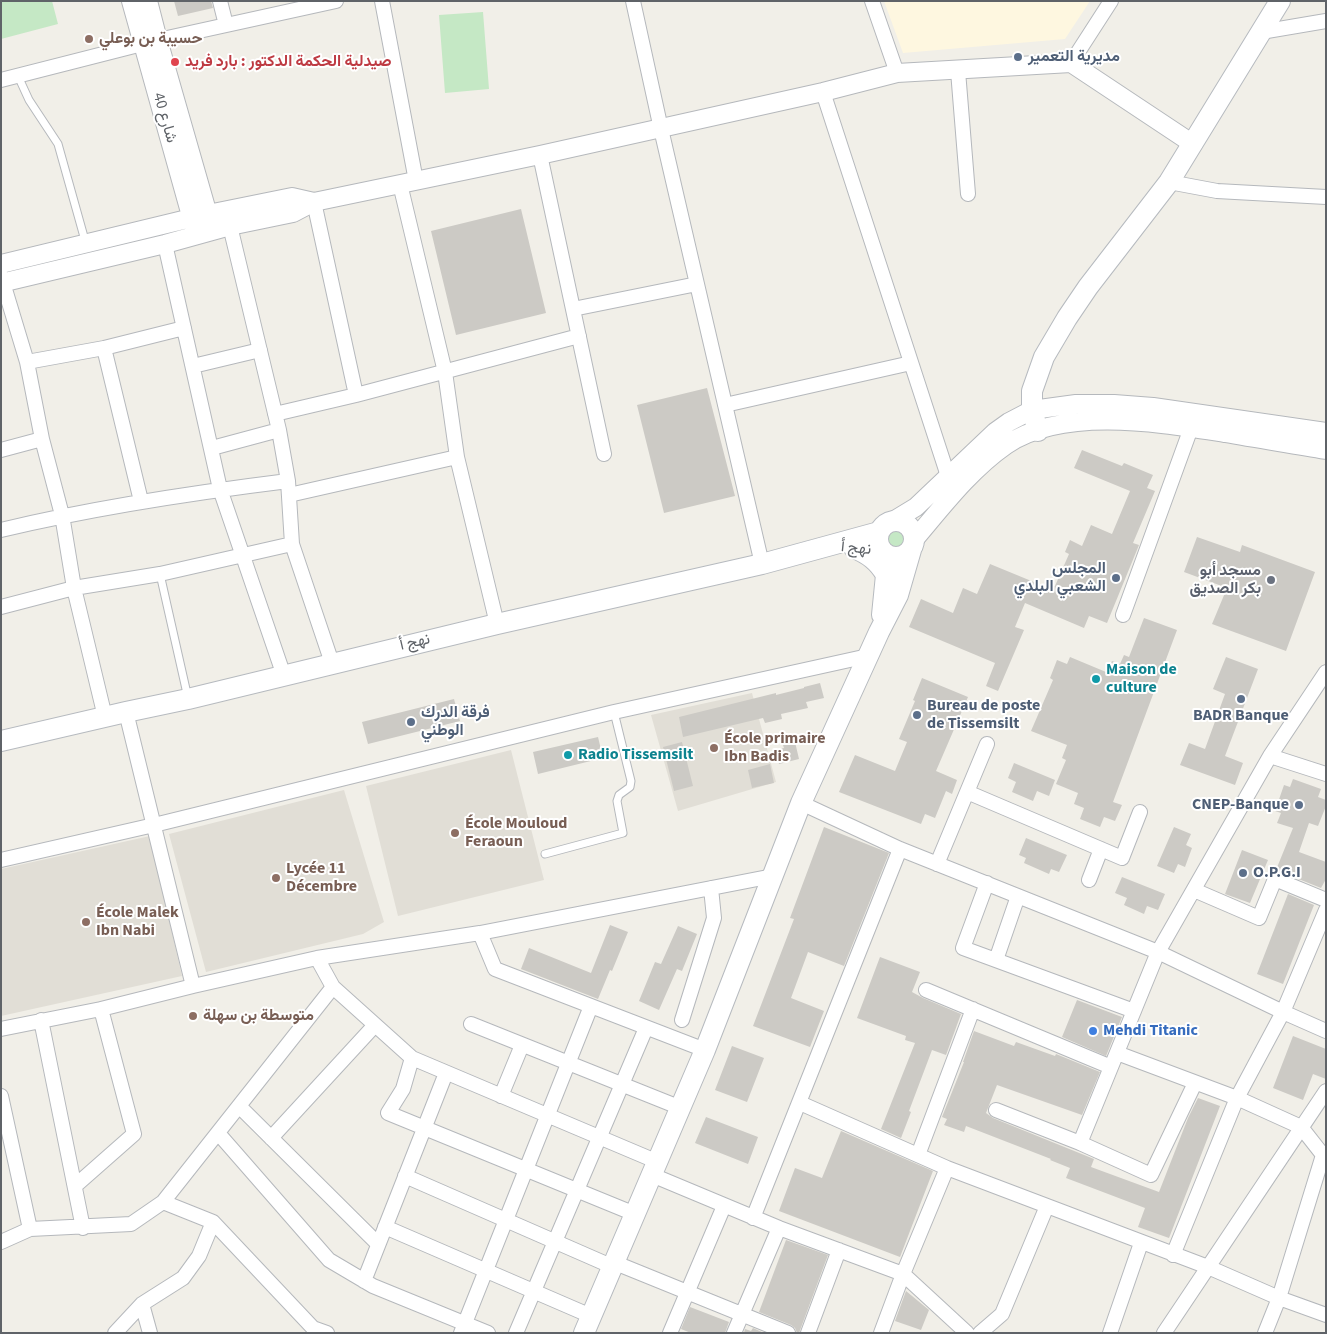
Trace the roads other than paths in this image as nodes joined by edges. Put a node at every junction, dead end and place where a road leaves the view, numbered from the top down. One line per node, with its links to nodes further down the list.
1 (131, 1): 14 (street, شارع 40)
2 (148, 1): 14 (street, شارع 40)
3 (220, 1): 12 (street)
4 (336, 1): 10 (street)
5 (382, 1): 24 (street)
6 (633, 1): 21 (street)
7 (872, 1): 17 (street)
8 (1111, 1): 15 (street)
9 (1280, 1): 13 (main road)
10 (278, 8): 12 (street)
11 (1326, 21): 13 (street)
12 (226, 25): 14 (street)
13 (1261, 32): 22 (main road)
14 (150, 42): 18 (street); 29 (street, شارع 40)
15 (1071, 63): 16 (street); 22 (street)
16 (958, 71): 17 (street); 26 (street)
17 (897, 73): 20 (street)
18 (18, 76): 19 (street); 31 (lane)
19 (1, 80)
20 (823, 92): 21 (street); 42 (street)
21 (661, 129): 23 (street); 35 (street)
22 (1193, 144): 25 (main road)
23 (540, 156): 24 (street); 36 (street)
24 (408, 182): 28 (street); 44 (street)
25 (1169, 182): 27 (street); 47 (main road)
26 (968, 194)
27 (1326, 197)
28 (314, 202): 29 (street); 30 (street); 45 (street)
29 (202, 225): 30 (street); 31 (street); 32 (street)
30 (230, 226): 40 (street)
31 (86, 244): 33 (street)
32 (164, 244): 34 (street); 37 (street)
33 (1, 264)
34 (2, 281): 41 (street)
35 (697, 284): 36 (street); 46 (street)
36 (573, 308): 38 (street)
37 (184, 328): 39 (street); 43 (street)
38 (579, 336): 44 (street); 57 (street)
39 (104, 348): 41 (street); 62 (street)
40 (260, 350): 43 (street); 48 (street)
41 (27, 362): 53 (street)
42 (912, 363): 46 (street); 59 (street)
43 (193, 366): 54 (street)
44 (445, 372): 45 (street); 58 (street)
45 (356, 395): 48 (street)
46 (725, 405): 72 (street)
47 (1032, 410): 51 (main road); 52 (street); 59 (street)
48 (275, 414): 50 (street)
49 (1190, 428): 51 (street); 56 (street); 77 (street)
50 (279, 430): 54 (street); 60 (street)
51 (1038, 431): 67 (street)
52 (1326, 432)
53 (42, 439): 55 (street); 63 (street)
54 (212, 448): 61 (street)
55 (1, 450)
56 (1326, 450)
57 (604, 454)
58 (457, 457): 60 (street); 78 (street)
59 (948, 476): 64 (street)
60 (288, 488): 61 (street); 66 (street)
61 (220, 489): 62 (street); 71 (street)
62 (141, 501): 63 (street)
63 (62, 515): 65 (street); 75 (street)
64 (886, 527): 67 (main road); 68 (main road, نهج أ); 70 (main road)
65 (1, 530)
66 (292, 544): 71 (street); 81 (street)
67 (912, 545): 70 (main road); 79 (main road)
68 (829, 546): 69 (main road, نهج أ); 72 (main road, نهج أ)
69 (854, 548): 70 (main road, نهج أ); 74 (main road)
70 (885, 553): 74 (main road)
71 (243, 556): 73 (street); 83 (street)
72 (762, 564): 78 (main road, نهج أ)
73 (160, 574): 75 (street); 84 (lane)
74 (886, 575): 79 (main road)
75 (74, 588): 76 (street); 87 (street)
76 (1, 607)
77 (1123, 615)
78 (497, 624): 81 (main road, نهج أ)
79 (879, 632): 80 (main road)
80 (868, 656): 86 (street); 93 (main road)
81 (332, 663): 83 (main road, نهج أ)
82 (1326, 672): 90 (street)
83 (284, 676): 84 (main road, نهج أ)
84 (188, 699): 85 (main road, نهج أ)
85 (126, 712): 87 (main road, نهج أ); 95 (street)
86 (614, 712): 95 (street); 98 (lane)
87 (105, 717): 88 (main road, نهج أ)
88 (1, 742)
89 (987, 744): 92 (street)
90 (1270, 756): 91 (street); 105 (street)
91 (1326, 774)
92 (967, 792): 97 (street); 100 (street)
93 (801, 804): 96 (street); 101 (main road)
94 (1140, 812): 97 (street)
95 (154, 825): 99 (street); 113 (street)
96 (900, 849): 100 (street); 141 (street)
97 (1101, 849): 102 (street)
98 (545, 854)
99 (1, 860)
100 (937, 864): 103 (street)
101 (773, 876): 104 (street); 129 (main road)
102 (1089, 880)
103 (987, 883): 106 (street); 112 (street)
104 (711, 888): 109 (street); 122 (street)
105 (1194, 890): 107 (street); 110 (street)
106 (1018, 896): 110 (street); 112 (street)
107 (1326, 900)
108 (1325, 914): 120 (street)
109 (480, 933): 111 (street); 116 (street)
110 (1158, 952): 119 (street); 120 (street)
111 (317, 958): 113 (street); 114 (street)
112 (996, 960): 119 (street)
113 (193, 986): 117 (street)
114 (333, 987): 124 (street); 142 (street)
115 (926, 990): 118 (street)
116 (591, 1006): 125 (street); 132 (street)
117 (101, 1009): 121 (street); 158 (street)
118 (973, 1009): 133 (street); 152 (street)
119 (1134, 1011): 130 (street)
120 (1283, 1012): 127 (street); 140 (street)
121 (41, 1020): 126 (street); 158 (street)
122 (682, 1020)
123 (471, 1024): 128 (street)
124 (375, 1025): 131 (street); 149 (street)
125 (646, 1028): 129 (street); 136 (street)
126 (1, 1029)
127 (1326, 1031)
128 (522, 1045): 132 (street); 139 (street)
129 (705, 1050): 143 (main road)
130 (1117, 1053): 133 (street); 135 (street)
131 (412, 1058): 134 (street); 146 (street)
132 (568, 1063): 136 (street); 145 (street)
133 (1111, 1067): 151 (street)
134 (446, 1073): 139 (street); 146 (street)
135 (1195, 1083): 140 (street); 151 (street)
136 (622, 1084): 143 (street); 150 (street)
137 (1326, 1091): 147 (street)
138 (1, 1096): 170 (street)
139 (501, 1096): 145 (street)
140 (1237, 1098): 147 (street); 176 (street)
141 (800, 1103): 152 (street); 164 (street)
142 (239, 1106): 148 (street); 149 (street)
143 (681, 1108): 156 (main road)
144 (996, 1110): 151 (street)
145 (548, 1116): 150 (street); 155 (street)
146 (424, 1127): 155 (street); 157 (street)
147 (1301, 1127): 153 (street); 178 (street)
148 (218, 1133): 160 (street); 181 (street)
149 (271, 1138): 174 (street)
150 (599, 1138): 156 (street); 159 (street)
151 (1080, 1143)
152 (918, 1155): 154 (street)
153 (1324, 1156): 184 (street)
154 (946, 1168): 162 (street); 180 (street)
155 (526, 1169): 159 (street); 165 (street)
156 (655, 1169): 161 (street); 163 (main road)
157 (405, 1176): 165 (street); 167 (street)
158 (75, 1186): 168 (street)
159 (577, 1190): 163 (street); 171 (street)
160 (163, 1202): 166 (street); 168 (street)
161 (724, 1206): 164 (street); 183 (street)
162 (1047, 1206): 173 (street); 203 (street)
163 (635, 1214): 177 (main road)
164 (753, 1218): 169 (street)
165 (506, 1220): 171 (street); 179 (street)
166 (213, 1222): 185 (street); 188 (street)
167 (385, 1227): 174 (street); 179 (street)
168 (83, 1228): 170 (street)
169 (779, 1228): 175 (street); 186 (street)
170 (30, 1229): 172 (street)
171 (555, 1241): 177 (street); 182 (street)
172 (1, 1242)
173 (1141, 1243): 176 (street); 204 (street)
174 (378, 1244): 181 (street)
175 (839, 1250): 180 (street); 200 (street)
176 (1173, 1255): 178 (street)
177 (612, 1264): 183 (street); 189 (main road)
178 (1208, 1267): 184 (street); 205 (street)
179 (486, 1271): 182 (street); 190 (street)
180 (903, 1274): 201 (street); 202 (street)
181 (364, 1281): 190 (street)
182 (534, 1291): 189 (street); 196 (street)
183 (687, 1291): 186 (street); 197 (street)
184 (1279, 1298): 187 (street); 206 (street)
185 (142, 1304): 191 (street); 192 (street)
186 (742, 1315): 198 (street); 199 (street)
187 (1326, 1315)
188 (306, 1320): 193 (street); 194 (street)
189 (587, 1324)
190 (463, 1328): 195 (street)
191 (114, 1333)
192 (150, 1333)
193 (299, 1333)
194 (327, 1333)
195 (488, 1333)
196 (516, 1333)
197 (670, 1333)
198 (734, 1333)
199 (788, 1333)
200 (808, 1333)
201 (881, 1333)
202 (967, 1333)
203 (980, 1333)
204 (1110, 1333)
205 (1164, 1333)
206 (1265, 1333)

